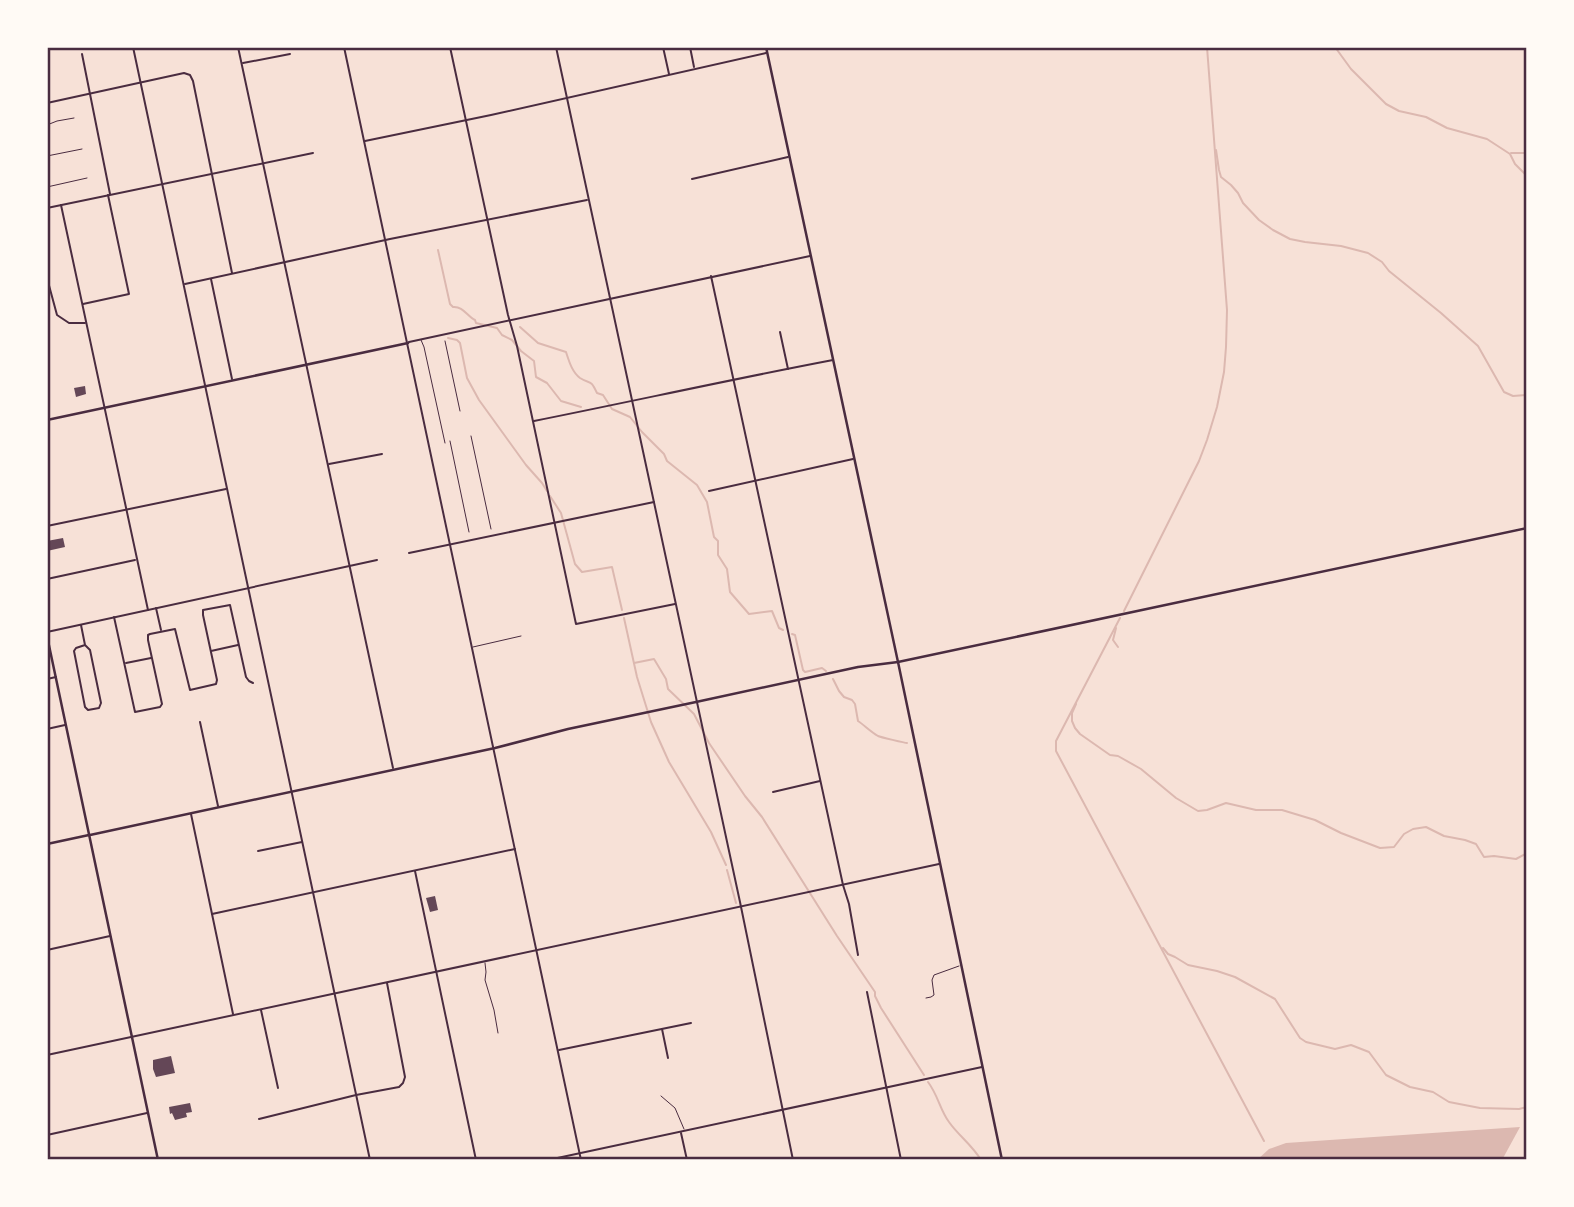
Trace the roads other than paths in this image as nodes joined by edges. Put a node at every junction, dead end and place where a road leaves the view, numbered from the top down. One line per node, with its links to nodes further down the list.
1 (133, 47): 15 (street)
2 (239, 47): 12 (street)
3 (344, 47): 22 (street)
4 (450, 47): 20 (street)
5 (556, 47): 17 (street)
6 (663, 47): 14 (street)
7 (690, 47): 13 (street)
8 (765, 47): 9 (street)
9 (767, 53): 13 (street); 26 (street)
10 (82, 54): 16 (street)
11 (290, 54): 12 (street)
12 (242, 63): 27 (street)
13 (695, 68): 14 (street)
14 (669, 74): 17 (street)
15 (140, 82): 16 (street); 28 (street); 31 (street)
16 (89, 93): 18 (street); 33 (street)
17 (567, 98): 20 (street); 34 (street)
18 (47, 103)
19 (75, 118): 21 (lane)
20 (466, 120): 22 (street); 37 (street)
21 (47, 125)
22 (364, 142): 38 (street)
23 (82, 149): 25 (lane)
24 (313, 153): 27 (street)
25 (47, 156)
26 (789, 157): 30 (street); 39 (street)
27 (263, 162): 28 (street); 40 (street)
28 (212, 173): 31 (street); 41 (street)
29 (87, 178): 32 (lane)
30 (692, 179)
31 (162, 184): 33 (street); 45 (street)
32 (47, 187)
33 (109, 195): 35 (street); 47 (street)
34 (589, 199): 37 (street); 46 (street)
35 (61, 205): 36 (street); 47 (street)
36 (47, 208)
37 (487, 219): 38 (street); 48 (street)
38 (386, 240): 40 (street); 53 (street)
39 (810, 256): 42 (street); 54 (street)
40 (285, 263): 41 (street); 55 (street)
41 (233, 274): 44 (street)
42 (711, 276): 46 (street); 57 (street)
43 (47, 278): 49 (street)
44 (211, 279): 45 (street); 58 (street)
45 (183, 285): 59 (street)
46 (610, 299): 48 (street); 60 (street)
47 (82, 305): 49 (street)
48 (510, 321): 51 (street); 64 (street)
49 (86, 324): 61 (street)
50 (780, 332): 56 (street)
51 (421, 340): 53 (street); 67 (lane)
52 (445, 341): 62 (lane)
53 (408, 343): 55 (street); 81 (street)
54 (833, 360): 56 (street); 69 (street)
55 (306, 365): 58 (street); 70 (street)
56 (788, 369): 57 (street)
57 (733, 379): 60 (street); 71 (street)
58 (232, 380): 59 (street)
59 (205, 386): 61 (street); 72 (street)
60 (632, 402): 64 (street); 74 (street)
61 (104, 408): 63 (street); 75 (street)
62 (460, 411)
63 (47, 420)
64 (533, 421): 76 (street)
65 (471, 436): 79 (lane)
66 (450, 441): 80 (lane)
67 (445, 443)
68 (382, 454): 70 (street)
69 (854, 459): 71 (street); 101 (street)
70 (328, 465): 85 (street)
71 (754, 480): 73 (street); 105 (street)
72 (227, 489): 75 (street); 87 (street)
73 (709, 491)
74 (654, 502): 76 (street); 88 (street)
75 (126, 509): 77 (street); 83 (street)
76 (554, 523): 81 (street); 88 (street)
77 (47, 526)
78 (1527, 528): 101 (street)
79 (491, 529)
80 (469, 532)
81 (451, 544): 82 (street); 98 (street)
82 (409, 553)
83 (137, 560): 86 (street); 90 (street)
84 (377, 560): 85 (street)
85 (350, 566): 87 (street); 112 (street)
86 (47, 579)
87 (249, 588): 89 (street); 114 (street)
88 (676, 603): 107 (street)
89 (156, 608): 90 (street); 93 (street)
90 (148, 610): 91 (street)
91 (114, 617): 92 (street); 102 (street)
92 (81, 624): 94 (street); 96 (street)
93 (161, 631): 99 (street); 100 (street)
94 (47, 634): 103 (street)
95 (521, 636): 98 (lane)
96 (85, 645): 96 (street)
97 (239, 645): 99 (street); 99 (street); 106 (street)
98 (473, 647): 111 (street)
99 (211, 651)
100 (152, 657): 102 (street); 102 (street)
101 (898, 662): 105 (street); 123 (street)
102 (124, 664)
103 (56, 677): 104 (street); 109 (street)
104 (47, 679)
105 (798, 680): 107 (street); 113 (street)
106 (253, 683)
107 (696, 702): 111 (street); 127 (street)
108 (200, 722): 116 (street)
109 (66, 725): 110 (street); 118 (street)
110 (47, 729)
111 (495, 748): 112 (street); 121 (street)
112 (393, 769): 114 (street)
113 (821, 781): 115 (street); 125 (street)
114 (292, 791): 116 (street); 119 (street)
115 (773, 792)
116 (218, 807): 117 (street)
117 (191, 813): 118 (street); 128 (street)
118 (90, 835): 120 (street); 129 (street)
119 (303, 842): 122 (street); 126 (street)
120 (47, 844)
121 (516, 849): 124 (street); 131 (street)
122 (258, 851)
123 (940, 864): 125 (street); 134 (street)
124 (415, 870): 126 (street); 135 (street)
125 (843, 885): 127 (street); 132 (street)
126 (314, 892): 128 (street); 138 (street)
127 (741, 907): 131 (street); 154 (street)
128 (212, 914): 141 (street)
129 (111, 936): 130 (street); 145 (street)
130 (47, 950)
131 (537, 950): 133 (street); 146 (street)
132 (858, 954)
133 (485, 961): 135 (street); 144 (lane)
134 (962, 965): 139 (lane); 149 (street)
135 (436, 972): 136 (street); 162 (street)
136 (386, 983): 138 (street); 152 (street)
137 (867, 992): 151 (street)
138 (335, 993): 140 (street); 152 (street)
139 (926, 998)
140 (261, 1009): 141 (street); 150 (street)
141 (233, 1015): 145 (street)
142 (691, 1023): 143 (street)
143 (662, 1029): 146 (street); 148 (street)
144 (498, 1033)
145 (133, 1038): 147 (street); 155 (street)
146 (558, 1051): 159 (street)
147 (47, 1055)
148 (668, 1058)
149 (983, 1067): 151 (street); 168 (street)
150 (278, 1088)
151 (885, 1088): 154 (street); 167 (street)
152 (356, 1095): 156 (street); 161 (street)
153 (661, 1096): 157 (lane)
154 (783, 1110): 157 (street); 166 (street)
155 (148, 1113): 158 (street); 160 (street)
156 (259, 1119)
157 (683, 1131): 159 (street); 165 (street)
158 (47, 1135)
159 (580, 1153): 163 (street); 164 (street)
160 (158, 1160)
161 (370, 1160)
162 (476, 1160)
163 (548, 1160)
164 (582, 1160)
165 (687, 1160)
166 (793, 1160)
167 (901, 1160)
168 (1002, 1160)

